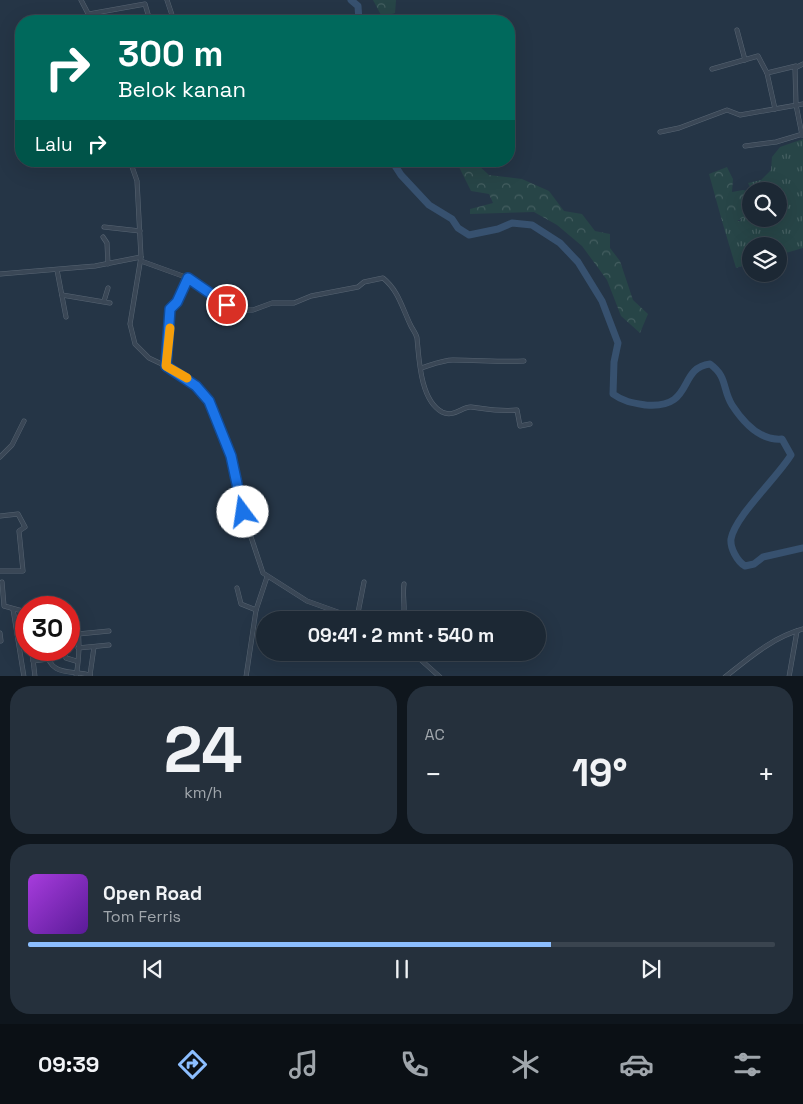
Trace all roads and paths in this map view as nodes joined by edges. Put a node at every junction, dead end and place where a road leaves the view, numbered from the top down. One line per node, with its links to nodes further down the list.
1 (81, 0): 3 (street)
2 (167, 0): 5 (street)
3 (89, 14): 4 (street)
4 (148, 15)
5 (172, 15)
6 (737, 30): 7 (street)
7 (745, 60): 10 (street); 11 (street)
8 (803, 64): 9 (street)
9 (796, 66): 11 (street); 13 (street)
10 (712, 69)
11 (766, 73): 14 (street)
12 (803, 104): 13 (street)
13 (796, 105): 14 (street); 16 (street)
14 (775, 109): 15 (street)
15 (660, 132)
16 (803, 134): 17 (street)
17 (745, 146)
18 (132, 167): 20 (street)
19 (104, 227): 20 (street)
20 (140, 231): 22 (street)
21 (103, 237): 23 (street)
22 (141, 259): 23 (street); 26 (street); 33 (street)
23 (108, 264): 24 (street)
24 (57, 270): 25 (street); 28 (street)
25 (0, 274)
26 (188, 278): 33 (street); 34 (street)
27 (108, 288): 29 (street)
28 (62, 295): 29 (street); 31 (street)
29 (104, 301): 30 (street)
30 (110, 303)
31 (66, 317)
32 (524, 361): 34 (street)
33 (166, 366): 40 (street)
34 (421, 368): 36 (street)
35 (24, 421): 37 (street)
36 (530, 424)
37 (0, 457)
38 (0, 516): 39 (street)
39 (0, 571)
40 (267, 577): 47 (street); 48 (street)
41 (2, 582): 45 (street)
42 (364, 582): 49 (street)
43 (404, 584): 50 (street)
44 (237, 588): 47 (street)
45 (2, 606): 46 (street)
46 (13, 610): 65 (street)
47 (256, 610): 68 (street)
48 (333, 611)
49 (360, 611)
50 (405, 611)
51 (803, 629): 53 (street)
52 (109, 631): 55 (street)
53 (797, 631): 70 (street); 71 (street)
54 (0, 633): 56 (street)
55 (80, 634)
56 (1, 640)
57 (109, 645): 58 (street)
58 (94, 647): 59 (street); 67 (street)
59 (80, 648)
60 (33, 661): 66 (street)
61 (49, 661): 64 (street)
62 (76, 661): 64 (street)
63 (422, 661): 69 (street)
64 (76, 675): 67 (street)
65 (24, 676)
66 (35, 676)
67 (89, 676)
68 (246, 676)
69 (440, 676)
70 (725, 676)
71 (788, 676)

